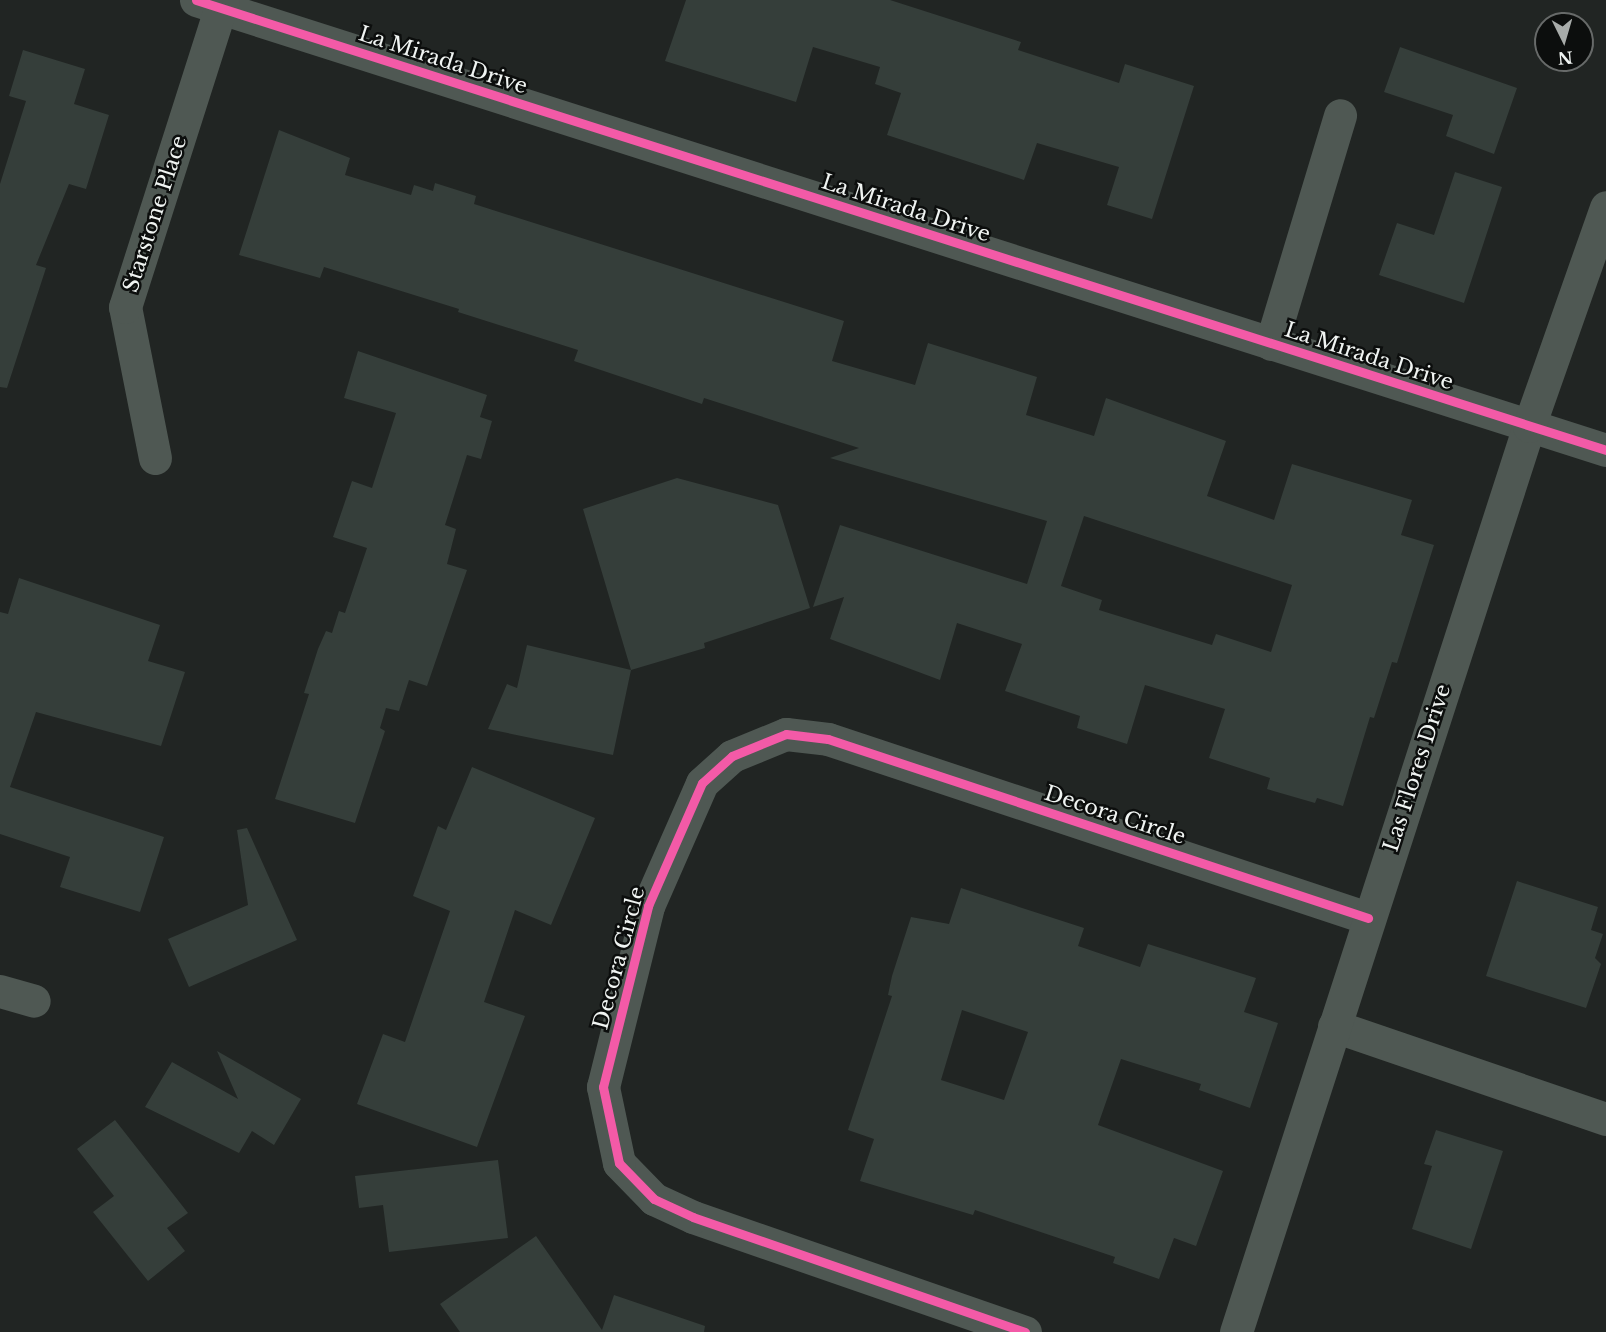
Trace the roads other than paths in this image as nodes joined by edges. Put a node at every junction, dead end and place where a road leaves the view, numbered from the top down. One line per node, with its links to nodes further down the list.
1 (213, 3): 4 (street, La Mirada Drive); 7 (street, Starstone Place)
2 (1340, 115): 4 (street)
3 (1606, 207): 5 (street, Las Flores Drive)
4 (1271, 344): 5 (street, La Mirada Drive)
5 (1529, 426): 6 (street, La Mirada Drive); 8 (street, Las Flores Drive)
6 (1606, 450)
7 (155, 458)
8 (1368, 918): 11 (street, Las Flores Drive); 13 (street, Decora Circle)
9 (0, 991): 10 (street)
10 (34, 1001)
11 (1334, 1026): 12 (street); 14 (street, Las Flores Drive)
12 (1606, 1119)
13 (1025, 1332)
14 (1236, 1332)

